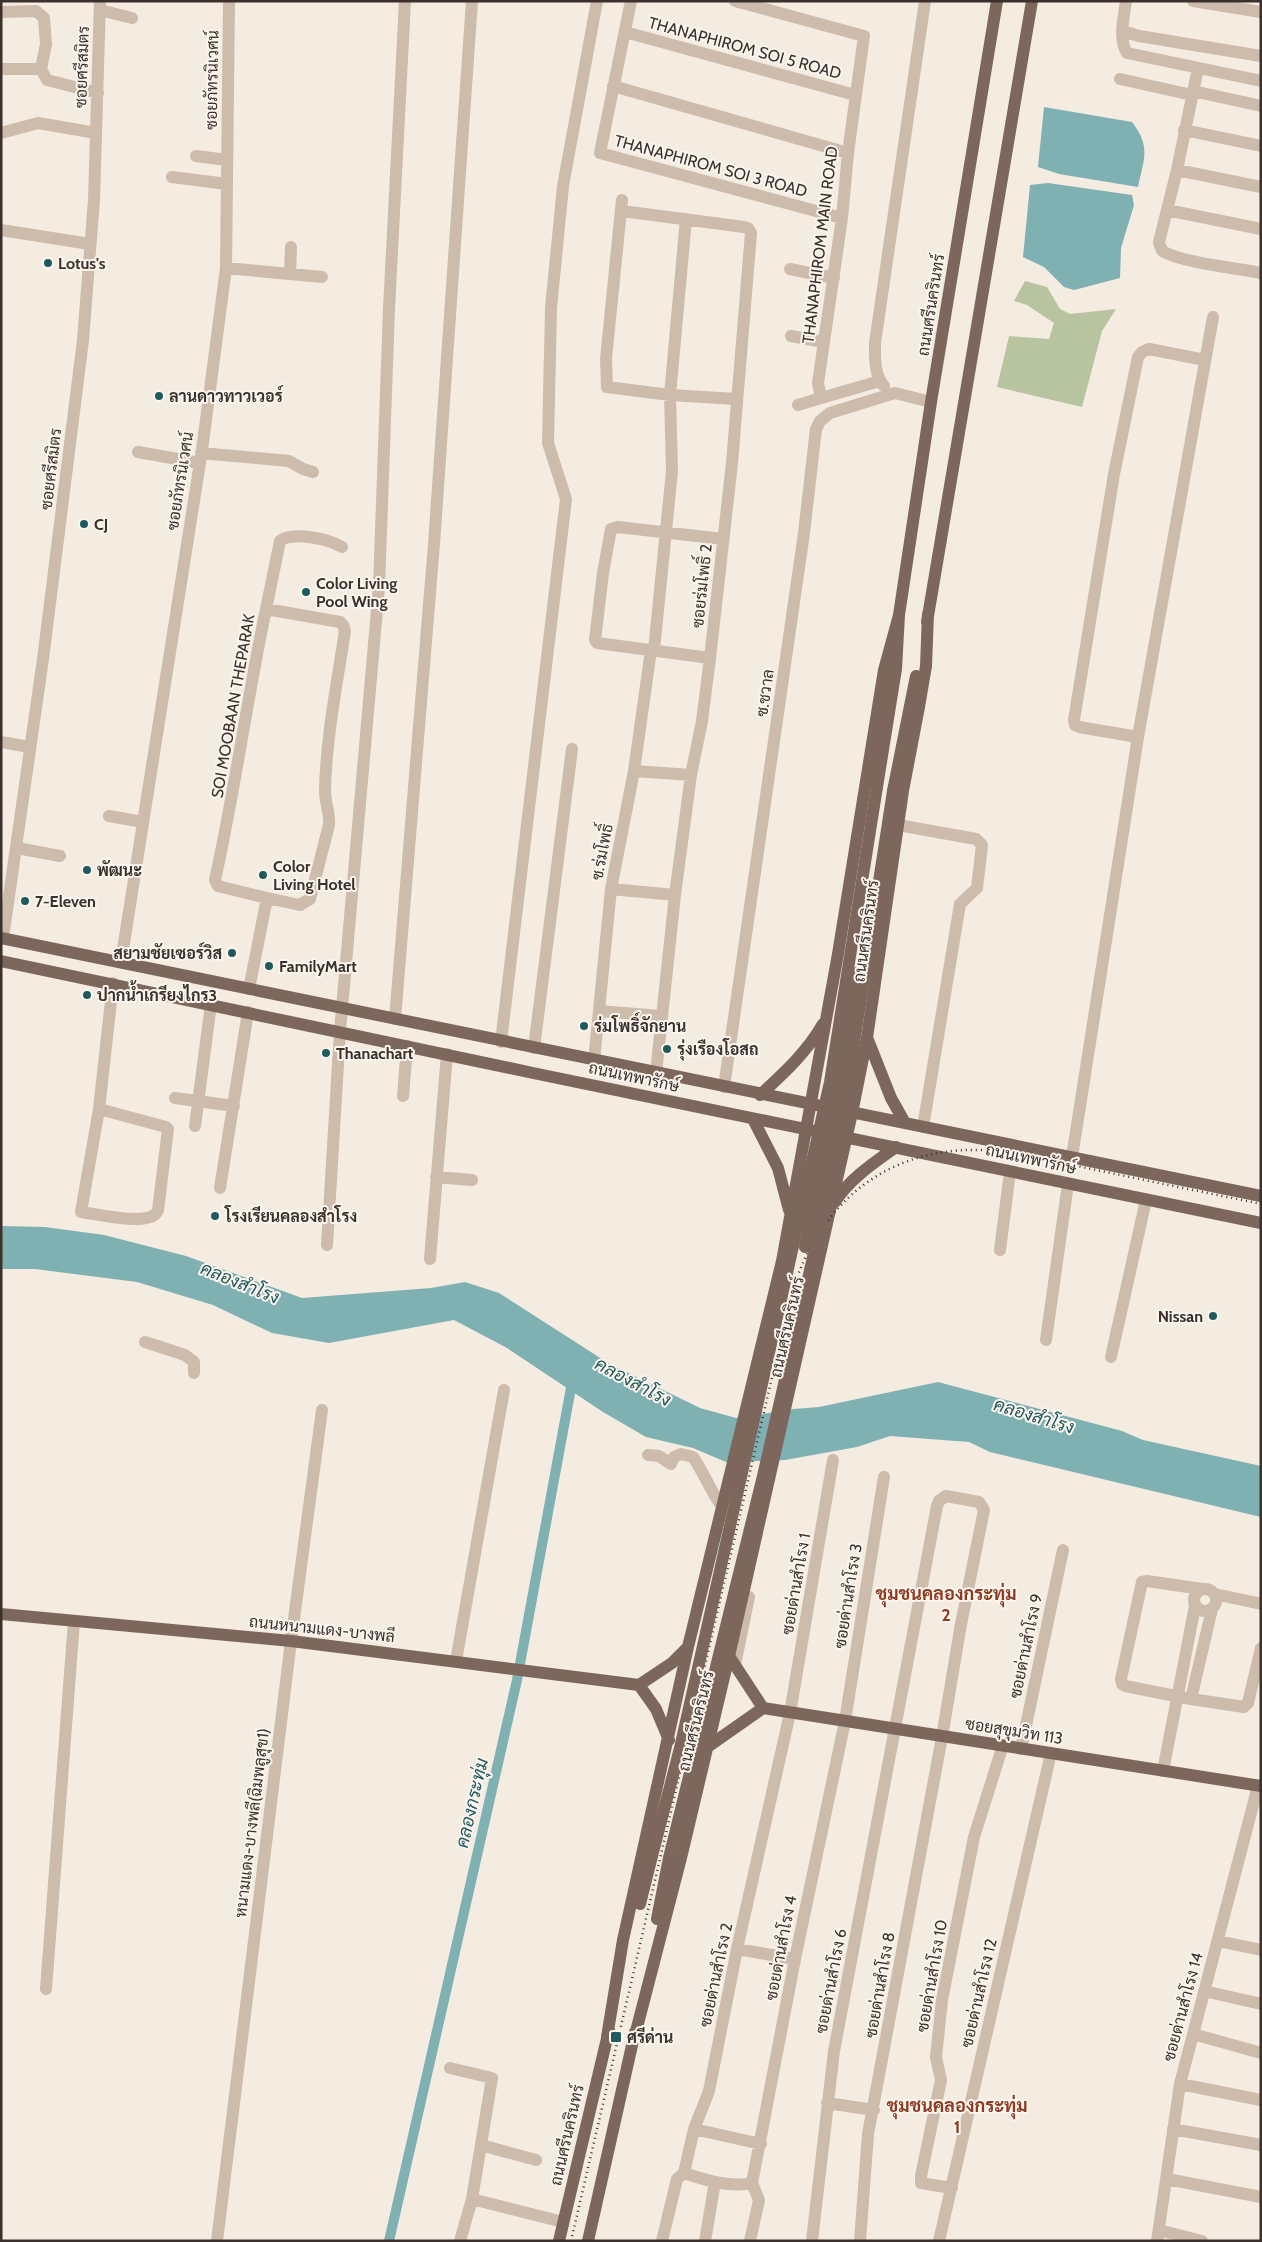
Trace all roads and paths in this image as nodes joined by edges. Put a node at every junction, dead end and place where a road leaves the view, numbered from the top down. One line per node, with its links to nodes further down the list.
1 (229, 1): 35 (street, ซอยภัทรนิเวศน์)
2 (405, 1): 98 (street)
3 (472, 1): 103 (street)
4 (597, 1): 106 (street)
5 (632, 1): 16 (street)
6 (735, 1): 27 (street, THANAPHIROM MAIN ROAD)
7 (925, 1): 57 (street)
8 (997, 1): 62 (main road, ถนนศรีนครินทร์)
9 (1032, 1): 71 (main road, ถนนศรีนครินทร์)
10 (1126, 1): 17 (street)
11 (1193, 1): 14 (street)
12 (100, 6): 15 (street); 25 (street, ซอยศรีสมิตร)
13 (1, 12): 20 (street)
14 (1261, 12)
15 (132, 18)
16 (625, 32): 24 (street); 27 (street, THANAPHIROM SOI 5 ROAD)
17 (1123, 32): 18 (street); 19 (street)
18 (1261, 56)
19 (1198, 68): 23 (street); 26 (street)
20 (40, 69): 21 (street); 25 (street)
21 (1, 70)
22 (1120, 78): 26 (street)
23 (1261, 80)
24 (613, 86): 33 (street); 41 (street, THANAPHIROM SOI 3 ROAD)
25 (98, 93): 31 (street, ซอยศรีสมิตร)
26 (1193, 93): 28 (street); 29 (street)
27 (855, 96): 33 (street, THANAPHIROM MAIN ROAD)
28 (1261, 106)
29 (1184, 130): 32 (street); 36 (street)
30 (1, 133): 31 (street)
31 (96, 133): 45 (street, ซอยศรีสมิตร)
32 (1261, 146)
33 (848, 152): 41 (street, THANAPHIROM MAIN ROAD)
34 (196, 156): 35 (street)
35 (227, 160): 38 (street, ซอยภัทรนิเวศน์)
36 (1177, 170): 39 (street); 40 (street)
37 (172, 177): 38 (street)
38 (227, 184): 47 (street, ซอยภัทรนิเวศน์)
39 (1261, 186)
40 (1167, 210): 43 (street); 49 (street)
41 (842, 218): 52 (street, THANAPHIROM MAIN ROAD)
42 (686, 219): 59 (street, ซ.ร่มโพธิ์); 59 (street, ซอยร่มโพธิ์ 2); 60 (street, ซอยร่มโพธิ์ 2)
43 (1261, 229)
44 (1, 230): 45 (street)
45 (90, 244): 77 (street, ซอยศรีสมิตร)
46 (291, 247): 50 (street)
47 (226, 268): 50 (street); 65 (street, ซอยภัทรนิเวศน์)
48 (790, 269): 52 (street)
49 (1261, 273)
50 (290, 274): 51 (street)
51 (322, 277)
52 (834, 278): 55 (street, THANAPHIROM MAIN ROAD)
53 (1213, 317): 56 (street)
54 (792, 336): 55 (street)
55 (824, 342): 61 (street, THANAPHIROM MAIN ROAD)
56 (1205, 360): 75 (street); 75 (street)
57 (880, 381): 58 (street); 61 (street)
58 (895, 393): 62 (street); 112 (street, ซ.ชวาล)
59 (670, 395): 60 (street); 67 (street, ซ.ร่มโพธิ์)
60 (736, 398): 68 (street, ซอยร่มโพธิ์ 2)
61 (821, 398): 63 (street)
62 (932, 402): 72 (main road, ถนนศรีนครินทร์)
63 (798, 405)
64 (138, 452): 65 (street)
65 (200, 458): 66 (street); 82 (street, ซอยภัทรนิเวศน์)
66 (313, 472)
67 (666, 533): 68 (street); 73 (street, ซ.ร่มโพธิ์); 73 (street)
68 (723, 539): 74 (street, ซอยร่มโพธิ์ 2)
69 (342, 547): 70 (street)
70 (266, 609): 88 (street, SOI MOOBAAN THEPARAK); 88 (street, SOI MOOBAAN THEPARAK)
71 (928, 614): 83 (main road, ถนนศรีนครินทร์); 196 (main road, ถนนศรีนครินทร์, bridge)
72 (900, 615): 90 (main road, ถนนศรีนครินทร์); 195 (main road, ถนนศรีนครินทร์, bridge)
73 (652, 650): 74 (street); 79 (street, ซ.ร่มโพธิ์)
74 (710, 658): 80 (street, ซอยร่มโพธิ์ 2)
75 (1138, 737): 130 (street)
76 (1, 742): 77 (street)
77 (30, 747): 84 (street, ซอยศรีสมิตร)
78 (572, 749): 108 (street)
79 (634, 771): 80 (street); 86 (street, ซ.ร่มโพธิ์)
80 (691, 776): 87 (street, ซอยร่มโพธิ์ 2)
81 (109, 816): 82 (street)
82 (143, 822): 93 (street, ซอยภัทรนิเวศน์)
83 (898, 825): 91 (main road, ถนนศรีนครินทร์); 125 (street)
84 (17, 848): 85 (street); 89 (street, ซอยศรีสมิตร)
85 (60, 856)
86 (611, 889): 87 (street); 99 (street, ซ.ร่มโพธิ์)
87 (675, 895): 101 (street, ซอยร่มโพธิ์ 2)
88 (267, 898): 96 (street)
89 (2, 938): 93 (main road, ถนนเทพารักษ์)
90 (838, 954): 94 (main road); 102 (main road, ถนนศรีนครินทร์)
91 (878, 959): 94 (main road); 105 (main road, ถนนศรีนครินทร์)
92 (1, 961): 95 (main road, ถนนเทพารักษ์)
93 (121, 962): 96 (main road, ถนนเทพารักษ์)
94 (856, 973): 120 (main road)
95 (113, 984): 97 (main road, ถนนเทพารักษ์); 119 (street)
96 (249, 989): 98 (main road, ถนนเทพารักษ์)
97 (211, 1004): 100 (main road, ถนนเทพารักษ์); 116 (street)
98 (342, 1008): 103 (main road, ถนนเทพารักษ์); 104 (street)
99 (599, 1011): 101 (street); 110 (street, ซ.ร่มโพธิ์)
100 (248, 1012): 104 (main road, ถนนเทพารักษ์); 118 (street)
101 (661, 1016): 111 (street, ซอยร่มโพธิ์ 2)
102 (827, 1018): 113 (main road); 117 (main road, ถนนศรีนครินทร์)
103 (394, 1020): 106 (main road, ถนนเทพารักษ์)
104 (340, 1031): 107 (main road, ถนนเทพารักษ์); 141 (street)
105 (867, 1038): 121 (main road, ถนนศรีนครินทร์); 123 (main road)
106 (502, 1042): 108 (main road, ถนนเทพารักษ์)
107 (407, 1046): 109 (main road, ถนนเทพารักษ์); 114 (street)
108 (534, 1048): 110 (main road, ถนนเทพารักษ์)
109 (447, 1054): 122 (main road, ถนนเทพารักษ์); 132 (street)
110 (594, 1061): 111 (main road, ถนนเทพารักษ์)
111 (656, 1073): 112 (main road, ถนนเทพารักษ์)
112 (724, 1087): 113 (main road, ถนนเทพารักษ์)
113 (760, 1095): 117 (main road, ถนนเทพารักษ์)
114 (403, 1096)
115 (175, 1098): 116 (street)
116 (198, 1102): 118 (street); 124 (street)
117 (811, 1105): 120 (main road, ถนนเทพารักษ์); 126 (main road, ถนนศรีนครินทร์)
118 (234, 1106): 135 (street)
119 (99, 1108): 119 (street)
120 (833, 1109): 121 (main road, ถนนเทพารักษ์); 127 (main road)
121 (852, 1113): 123 (main road, ถนนเทพารักษ์); 128 (main road, ถนนศรีนครินทร์)
122 (753, 1119): 126 (main road, ถนนเทพารักษ์); 139 (main road)
123 (905, 1123): 125 (main road, ถนนเทพารักษ์)
124 (195, 1126)
125 (923, 1127): 130 (main road, ถนนเทพารักษ์)
126 (806, 1130): 127 (main road, ถนนเทพารักษ์); 139 (main road, ถนนศรีนครินทร์)
127 (828, 1134): 128 (main road, ถนนเทพารักษ์); 142 (main road)
128 (847, 1138): 129 (main road, ถนนเทพารักษ์); 138 (main road, ถนนศรีนครินทร์)
129 (896, 1147): 131 (main road, ถนนเทพารักษ์); 138 (main road)
130 (1072, 1157): 136 (main road, ถนนเทพารักษ์)
131 (1010, 1172): 134 (main road, ถนนเทพารักษ์); 143 (street)
132 (436, 1177): 133 (street); 144 (street)
133 (472, 1180)
134 (1068, 1184): 137 (main road, ถนนเทพารักษ์); 147 (street)
135 (220, 1188)
136 (1261, 1196)
137 (1146, 1200): 140 (main road, ถนนเทพารักษ์); 149 (street)
138 (832, 1208): 146 (main road, ถนนศรีนครินทร์)
139 (790, 1218): 145 (main road, ถนนศรีนครินทร์)
140 (1261, 1223)
141 (326, 1245)
142 (805, 1247): 145 (main road); 146 (main road)
143 (1000, 1250)
144 (430, 1260)
145 (782, 1261): 167 (main road, ถนนศรีนครินทร์)
146 (817, 1269): 171 (main road, ถนนศรีนครินทร์)
147 (1046, 1340)
148 (145, 1342): 150 (street)
149 (1111, 1357)
150 (194, 1373)
151 (504, 1390): 170 (street)
152 (322, 1410): 166 (street, หนามแดง-บางพลี(ฉิมพลูสุข1))
153 (648, 1455): 169 (street)
154 (833, 1460): 176 (street, ซอยด่านสำโรง 1)
155 (884, 1477): 177 (street, ซอยด่านสำโรง 3)
156 (962, 1499): 178 (street, ซอยด่านสำโรง 6); 179 (street, ซอยด่านสำโรง 8)
157 (767, 1505): 171 (street)
158 (1063, 1550): 183 (street, ซอยด่านสำโรง 9)
159 (1202, 1589): 160 (street); 162 (street); 173 (street)
160 (1215, 1594): 161 (street); 163 (street)
161 (1261, 1604)
162 (1196, 1606): 163 (street); 173 (street)
163 (1212, 1609): 174 (street)
164 (1, 1614): 165 (main road, ถนนหนามแดง-บางพลี)
165 (74, 1621): 166 (main road, ถนนหนามแดง-บางพลี); 191 (street)
166 (291, 1641): 170 (main road, ถนนหนามแดง-บางพลี); 218 (street, หนามแดง-บางพลี(ฉิมพลูสุข1))
167 (688, 1647): 169 (main road); 180 (main road, ถนนศรีนครินทร์)
168 (1261, 1648): 174 (street)
169 (679, 1657): 172 (main road)
170 (456, 1661): 172 (main road, ถนนหนามแดง-บางพลี)
171 (732, 1661): 175 (main road); 182 (main road, ถนนศรีนครินทร์)
172 (639, 1685): 180 (main road)
173 (1177, 1697): 174 (street); 185 (street)
174 (1191, 1699)
175 (763, 1708): 176 (main road, ซอยสุขุมวิท 113); 182 (main road)
176 (790, 1713): 177 (main road, ซอยสุขุมวิท 113); 188 (street, ซอยด่านสำโรง 2)
177 (845, 1721): 178 (main road, ซอยสุขุมวิท 113); 190 (street, ซอยด่านสำโรง 4)
178 (896, 1729): 179 (main road, ซอยสุขุมวิท 113); 201 (street, ซอยด่านสำโรง 6)
179 (942, 1737): 181 (main road, ซอยสุขุมวิท 113); 202 (street, ซอยด่านสำโรง 8)
180 (669, 1740): 195 (main road, ถนนศรีนครินทร์)
181 (1003, 1745): 183 (main road, ซอยสุขุมวิท 113); 213 (street, ซอยด่านสำโรง 10)
182 (706, 1748): 196 (main road, ถนนศรีนครินทร์)
183 (1021, 1749): 184 (main road, ซอยสุขุมวิท 113)
184 (1051, 1753): 185 (main road, ซอยสุขุมวิท 113); 213 (street, ซอยด่านสำโรง 12)
185 (1162, 1770): 186 (main road, ซอยสุขุมวิท 113)
186 (1260, 1786): 187 (street, ซอยด่านสำโรง 14)
187 (1218, 1941): 189 (street); 192 (street, ซอยด่านสำโรง 14)
188 (737, 1949): 190 (street); 203 (street, ซอยด่านสำโรง 2)
189 (1261, 1950)
190 (795, 1959): 205 (street, ซอยด่านสำโรง 4)
191 (46, 1989)
192 (1204, 1992): 193 (street); 194 (street, ซอยด่านสำโรง 14)
193 (1261, 2004)
194 (1193, 2034): 197 (street); 199 (street, ซอยด่านสำโรง 14)
195 (607, 2037): 216 (main road, ถนนศรีนครินทร์)
196 (634, 2040): 221 (main road, ถนนศรีนครินทร์)
197 (1261, 2053)
198 (450, 2068): 206 (street)
199 (1180, 2084): 200 (street); 204 (street, ซอยด่านสำโรง 14)
200 (1261, 2100)
201 (827, 2103): 202 (street); 225 (street, ซอยด่านสำโรง 6)
202 (874, 2110): 226 (street, ซอยด่านสำโรง 8)
203 (694, 2129): 205 (street); 209 (street, ซอยด่านสำโรง 2)
204 (1173, 2129): 207 (street); 210 (street, ซอยด่านสำโรง 14)
205 (761, 2144): 212 (street, ซอยด่านสำโรง 4)
206 (480, 2145): 208 (street); 215 (street)
207 (1261, 2146)
208 (536, 2160)
209 (684, 2173): 211 (street); 222 (street, ซอยด่านสำโรง 2)
210 (1167, 2179): 214 (street); 217 (street, ซอยด่านสำโรง 14)
211 (715, 2182): 212 (street); 223 (street)
212 (752, 2183): 224 (street)
213 (952, 2188): 227 (street, ซอยด่านสำโรง 12)
214 (1261, 2197)
215 (472, 2199): 216 (street); 219 (street)
216 (563, 2222): 220 (main road, ถนนศรีนครินทร์)
217 (1158, 2235): 228 (street)
218 (217, 2241)
219 (460, 2241)
220 (559, 2241)
221 (588, 2241)
222 (662, 2241)
223 (705, 2241)
224 (750, 2241)
225 (812, 2241)
226 (860, 2241)
227 (939, 2241)
228 (1202, 2241)

